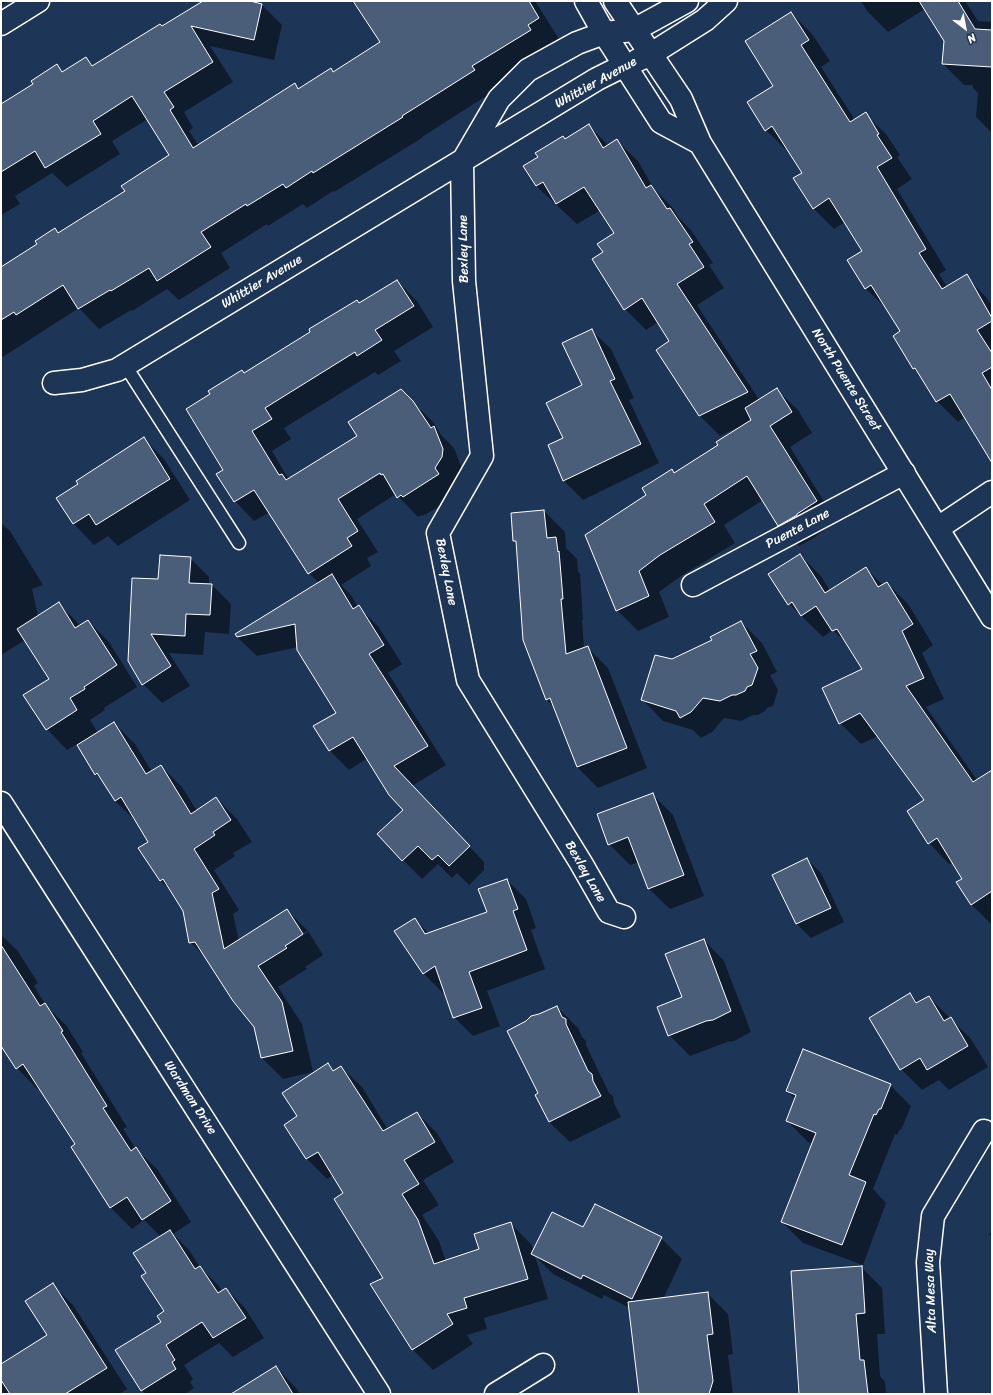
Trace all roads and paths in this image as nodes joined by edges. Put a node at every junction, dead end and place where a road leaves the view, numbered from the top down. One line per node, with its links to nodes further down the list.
1 (38, 1): 6 (street)
2 (586, 1): 8 (street, North Puente Street)
3 (615, 1): 7 (street, North Puente Street)
4 (687, 1): 7 (street, Whittier Avenue)
5 (726, 1): 9 (street, Whittier Avenue)
6 (1, 24)
7 (634, 30): 8 (street, Whittier Avenue); 9 (street, North Puente Street)
8 (604, 34): 10 (street, North Puente Street); 12 (street, Whittier Avenue)
9 (651, 54): 10 (street, Whittier Avenue); 11 (street, North Puente Street)
10 (624, 65): 11 (street, North Puente Street); 12 (street, Whittier Avenue)
11 (700, 143): 15 (street, North Puente Street)
12 (462, 162): 13 (street, Whittier Avenue); 22 (street, Bexley Lane)
13 (125, 365): 14 (street, Whittier Avenue); 18 (lane)
14 (54, 384)
15 (904, 473): 17 (street, North Puente Street); 19 (street, Puente Lane)
16 (992, 492): 17 (street)
17 (938, 528): 20 (street, North Puente Street)
18 (239, 543)
19 (693, 585)
20 (992, 617)
21 (1, 803): 25 (street, Wardman Drive)
22 (624, 917)
23 (984, 1131): 27 (street, Alta Mesa Way)
24 (543, 1365): 26 (street)
25 (379, 1394)
26 (496, 1394)
27 (936, 1394)

